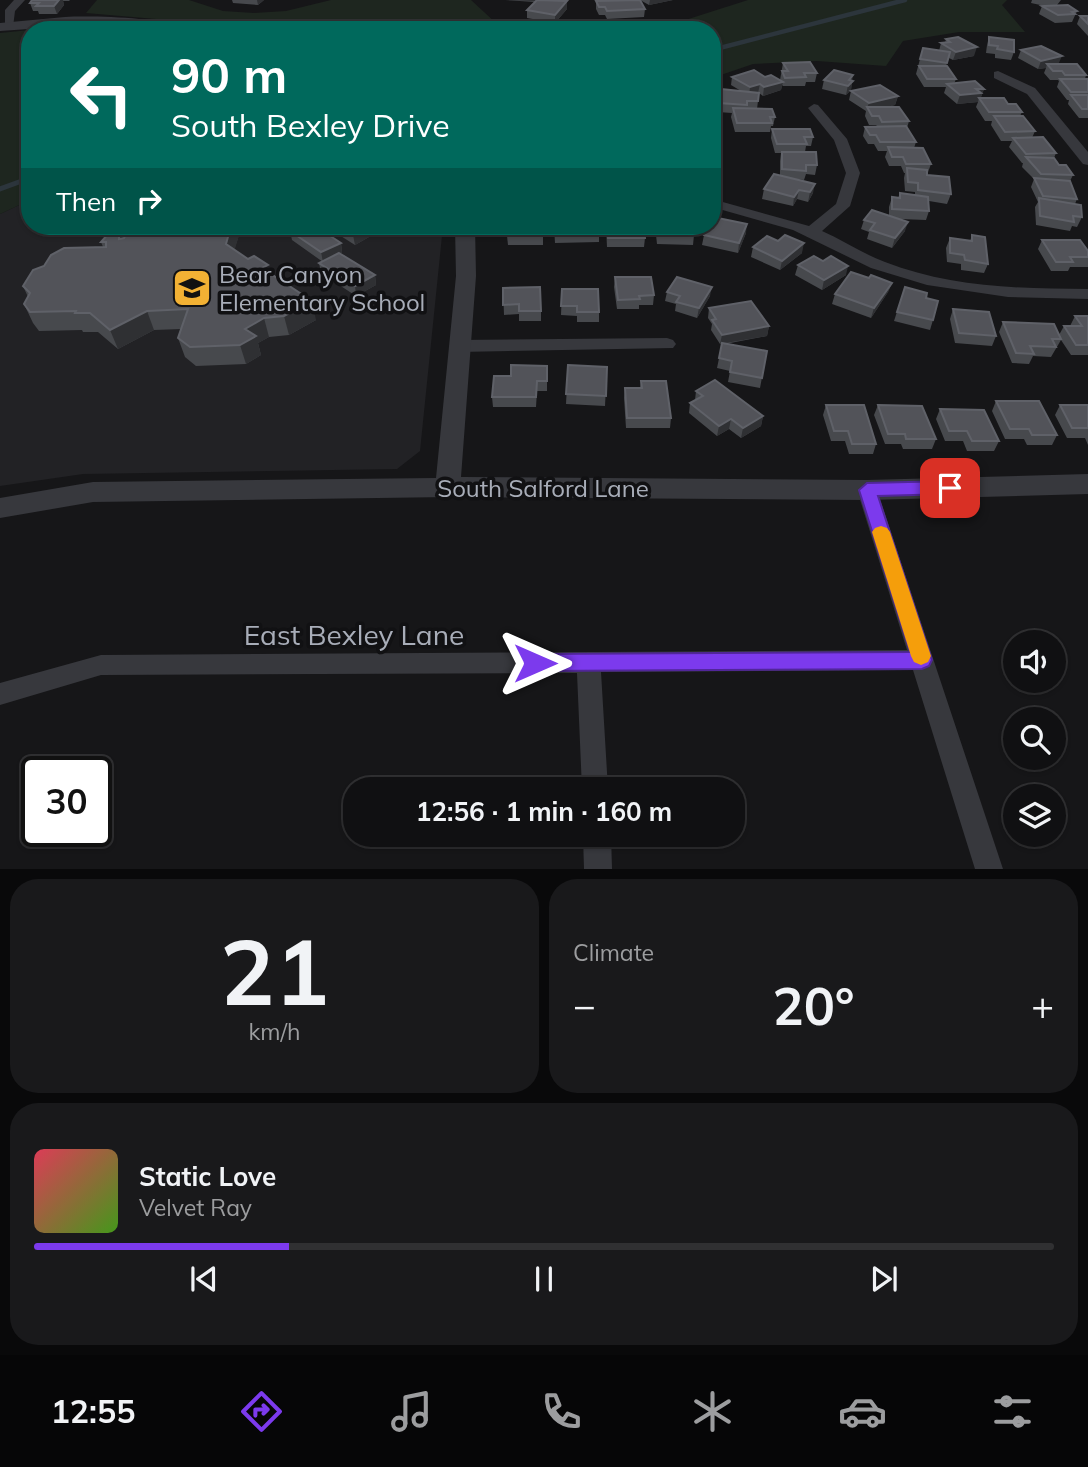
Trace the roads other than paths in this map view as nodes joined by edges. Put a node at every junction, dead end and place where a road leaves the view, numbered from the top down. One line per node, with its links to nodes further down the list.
1 (20, 0): 2 (street)
2 (5, 26)
3 (998, 75): 5 (street)
4 (814, 108): 7 (street)
5 (1088, 161)
6 (721, 205): 7 (street)
7 (812, 231): 9 (street)
8 (465, 235): 11 (street)
9 (1088, 294)
10 (667, 344): 11 (street)
11 (458, 346): 13 (street)
12 (1088, 484): 14 (street, South Salford Lane)
13 (447, 487): 14 (street, South Salford Lane); 15 (street, South Salford Lane)
14 (867, 490): 16 (street)
15 (0, 508)
16 (922, 660): 17 (street, East Bexley Lane); 22 (street)
17 (589, 663): 18 (street, East Bexley Lane); 19 (street)
18 (0, 694)
19 (594, 777)
20 (597, 847): 21 (street)
21 (598, 869)
22 (989, 869)

